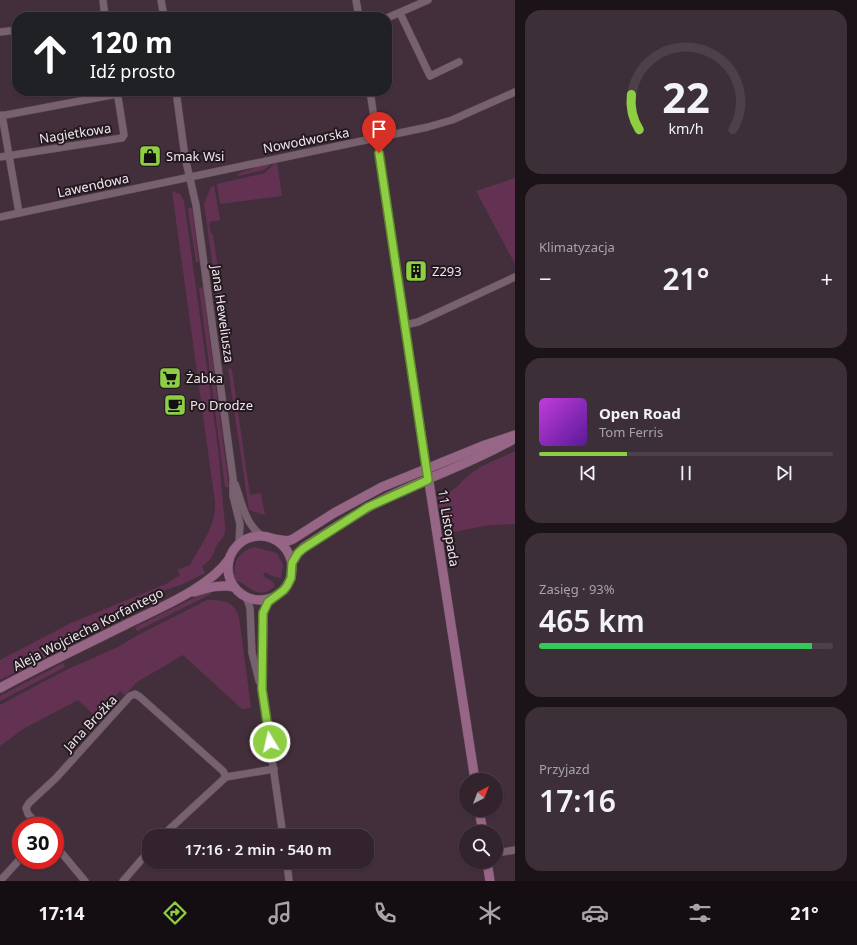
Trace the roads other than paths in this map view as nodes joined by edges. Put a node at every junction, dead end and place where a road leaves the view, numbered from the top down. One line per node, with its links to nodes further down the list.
1 (103, 0): 5 (street)
2 (161, 0): 6 (street)
3 (356, 0): 7 (street)
4 (428, 0): 8 (street)
5 (104, 12)
6 (163, 12)
7 (358, 12)
8 (400, 13): 9 (street); 12 (street)
9 (392, 16)
10 (12, 31): 11 (street)
11 (0, 32)
12 (459, 62)
13 (515, 92): 19 (street, Nowodworska)
14 (102, 96): 18 (street)
15 (118, 96): 20 (street, Nagietkowa)
16 (177, 96): 22 (street, Jana Heweliusza)
17 (371, 96): 19 (street, 11 Listopada)
18 (1, 116): 20 (street)
19 (377, 138): 22 (street, Nowodworska); 26 (street, 11 Listopada)
20 (8, 155): 21 (street, Nagietkowa); 23 (street)
21 (0, 157)
22 (190, 177): 23 (street, Lawendowa); 30 (street, Jana Heweliusza)
23 (19, 213): 24 (street, Lawendowa)
24 (0, 217)
25 (515, 278): 26 (street)
26 (405, 325): 29 (street, 11 Listopada)
27 (515, 435): 29 (main road)
28 (515, 439): 31 (main road)
29 (427, 469): 31 (main road, 11 Listopada); 33 (main road)
30 (233, 478): 32 (street, Jana Heweliusza); 34 (street, Jana Heweliusza)
31 (428, 480): 36 (main road); 44 (main road, 11 Listopada)
32 (262, 536): 33 (main road); 34 (main road)
33 (274, 539): 36 (main road)
34 (239, 543): 35 (main road)
35 (229, 559): 37 (main road); 38 (main road, Aleja Wojciecha Korfantego)
36 (292, 563): 40 (main road)
37 (234, 587): 38 (main road, Aleja Wojciecha Korfantego); 39 (main road)
38 (189, 593): 41 (main road, Aleja Wojciecha Korfantego)
39 (246, 596): 40 (main road); 42 (street)
40 (274, 597): 42 (street)
41 (0, 688)
42 (262, 689): 43 (street)
43 (274, 768): 45 (street); 48 (street)
44 (474, 773)
45 (226, 777): 46 (street, Jana Brożka); 47 (street)
46 (31, 817)
47 (170, 829)
48 (282, 829)
49 (515, 850): 50 (street)
50 (503, 852)
51 (64, 856): 57 (street)
52 (142, 859): 58 (street)
53 (12, 868): 56 (street)
54 (288, 869): 59 (street)
55 (488, 869): 60 (main road)
56 (0, 881)
57 (85, 881)
58 (123, 881)
59 (289, 881)
60 (490, 881)

